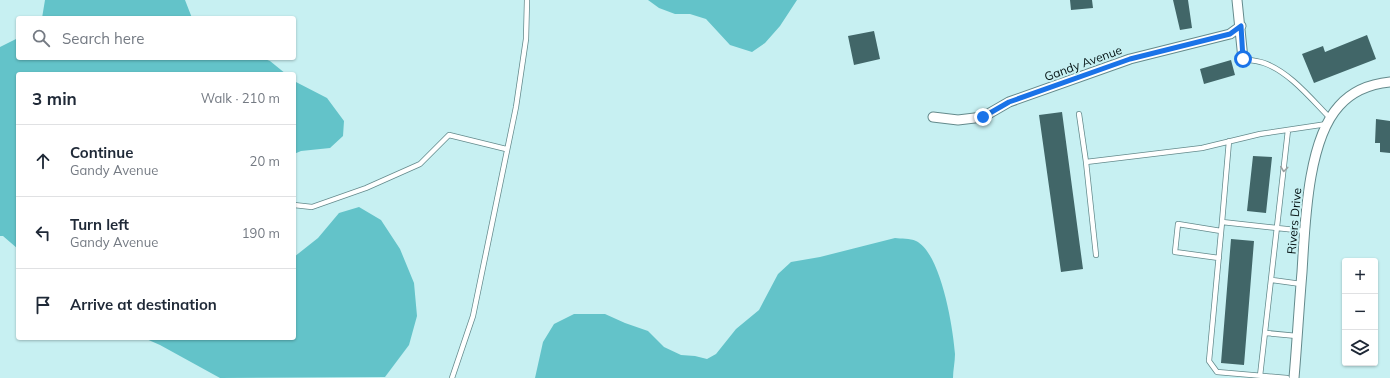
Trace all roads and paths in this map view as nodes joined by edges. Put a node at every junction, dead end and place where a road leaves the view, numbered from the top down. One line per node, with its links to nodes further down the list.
1 (527, 0): 11 (lane)
2 (1237, 0): 3 (street)
3 (1241, 26): 4 (street); 7 (street, Gandy Avenue)
4 (1243, 59): 8 (lane)
5 (1390, 82): 8 (street, Rivers Drive)
6 (1079, 114): 12 (lane)
7 (934, 117)
8 (1330, 121): 9 (lane); 17 (street, Rivers Drive)
9 (1288, 130): 10 (lane); 15 (lane, one-way to 15)
10 (1230, 141): 12 (lane); 14 (lane)
11 (506, 149): 13 (lane); 25 (lane)
12 (1086, 162): 18 (lane)
13 (296, 205)
14 (1222, 222): 15 (lane); 16 (lane)
15 (1277, 228): 17 (lane); 20 (lane)
16 (1222, 231): 19 (lane); 19 (lane)
17 (1305, 231): 21 (street, Rivers Drive)
18 (1096, 255)
19 (1219, 258): 24 (lane)
20 (1272, 280): 21 (lane); 22 (lane)
21 (1301, 284): 23 (street, Rivers Drive)
22 (1266, 333): 23 (lane); 24 (lane)
23 (1297, 336): 27 (street, Rivers Drive)
24 (1260, 376): 26 (lane)
25 (452, 378)
26 (1287, 378)
27 (1294, 378)

